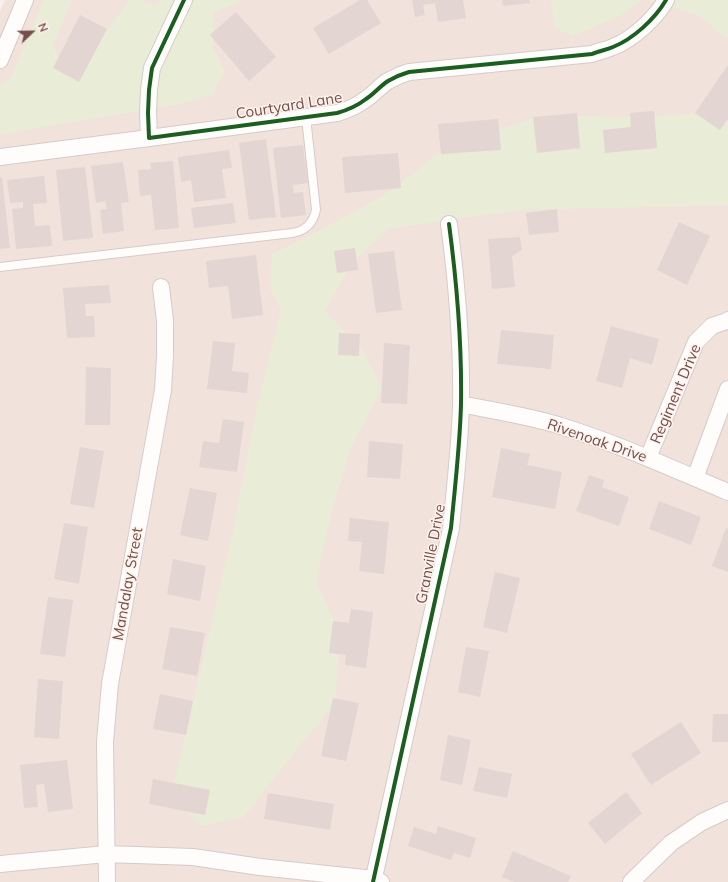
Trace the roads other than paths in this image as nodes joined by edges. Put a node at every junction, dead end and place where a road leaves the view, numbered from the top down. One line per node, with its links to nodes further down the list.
1 (25, 0): 4 (street)
2 (184, 0): 6 (street)
3 (666, 0): 5 (street, Courtyard Lane)
4 (0, 60)
5 (306, 117): 6 (street, Courtyard Lane); 9 (lane)
6 (149, 138): 7 (street, Courtyard Lane)
7 (0, 157)
8 (449, 224): 13 (street, Granville Drive)
9 (0, 267)
10 (161, 287): 18 (street, Mandalay Street)
11 (728, 321): 14 (street, Regiment Drive)
12 (728, 389): 15 (street)
13 (461, 404): 14 (street, Rivenoak Drive); 20 (street, Granville Drive)
14 (648, 458): 15 (street, Rivenoak Drive)
15 (695, 478): 16 (street, Rivenoak Drive)
16 (728, 492)
17 (728, 810): 22 (street)
18 (106, 854): 19 (street); 20 (street); 21 (street, Mandalay Street)
19 (0, 864)
20 (376, 881)
21 (107, 882)
22 (632, 882)

